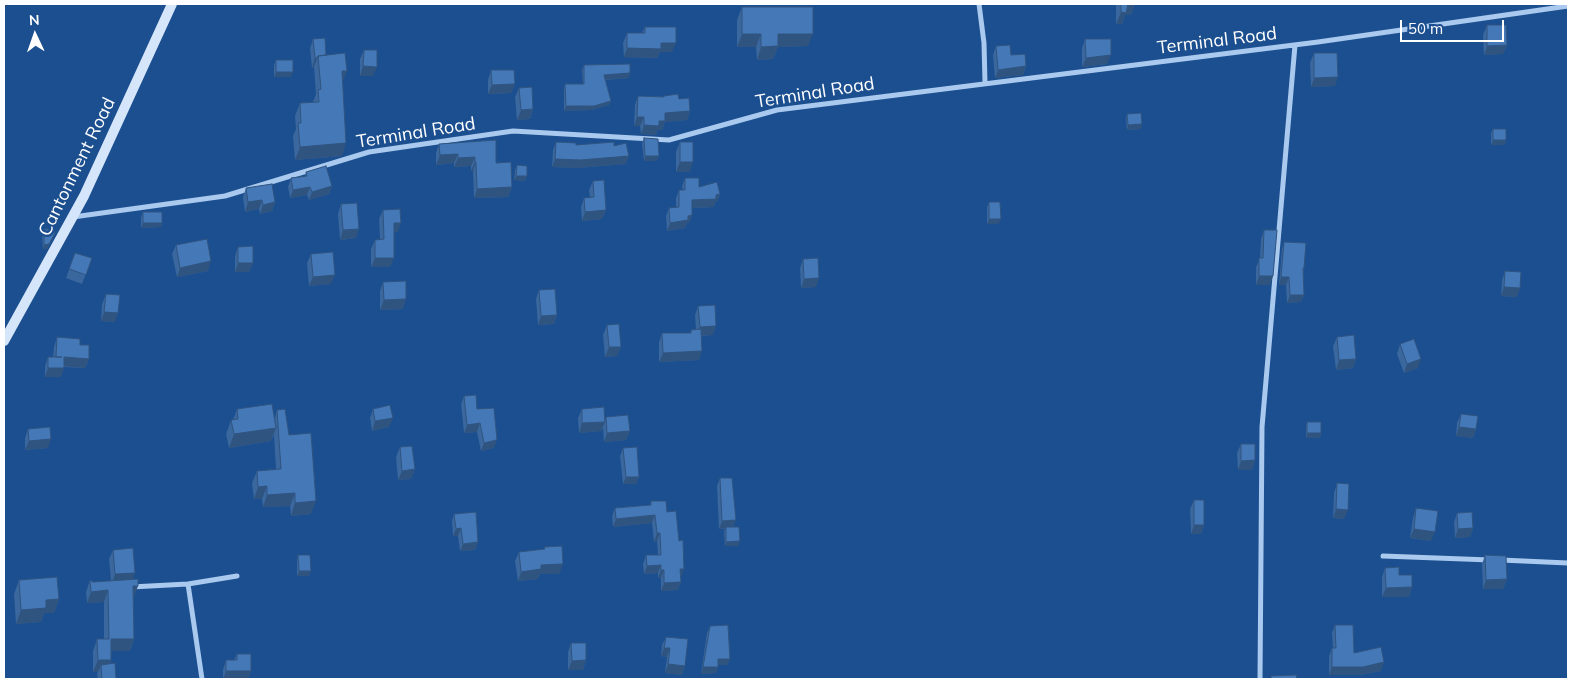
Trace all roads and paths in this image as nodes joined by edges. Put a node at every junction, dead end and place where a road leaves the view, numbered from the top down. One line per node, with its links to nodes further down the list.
1 (172, 4): 6 (street, Cantonment Road)
2 (979, 4): 5 (street)
3 (1568, 6): 4 (street, Terminal Road)
4 (1295, 45): 5 (street, Terminal Road); 14 (street)
5 (985, 83): 6 (street, Terminal Road)
6 (73, 217): 7 (street, Cantonment Road)
7 (4, 341)
8 (1383, 556): 9 (street)
9 (1568, 563)
10 (237, 576): 11 (street)
11 (188, 584): 12 (street); 13 (street)
12 (129, 587)
13 (202, 679)
14 (1260, 679)

